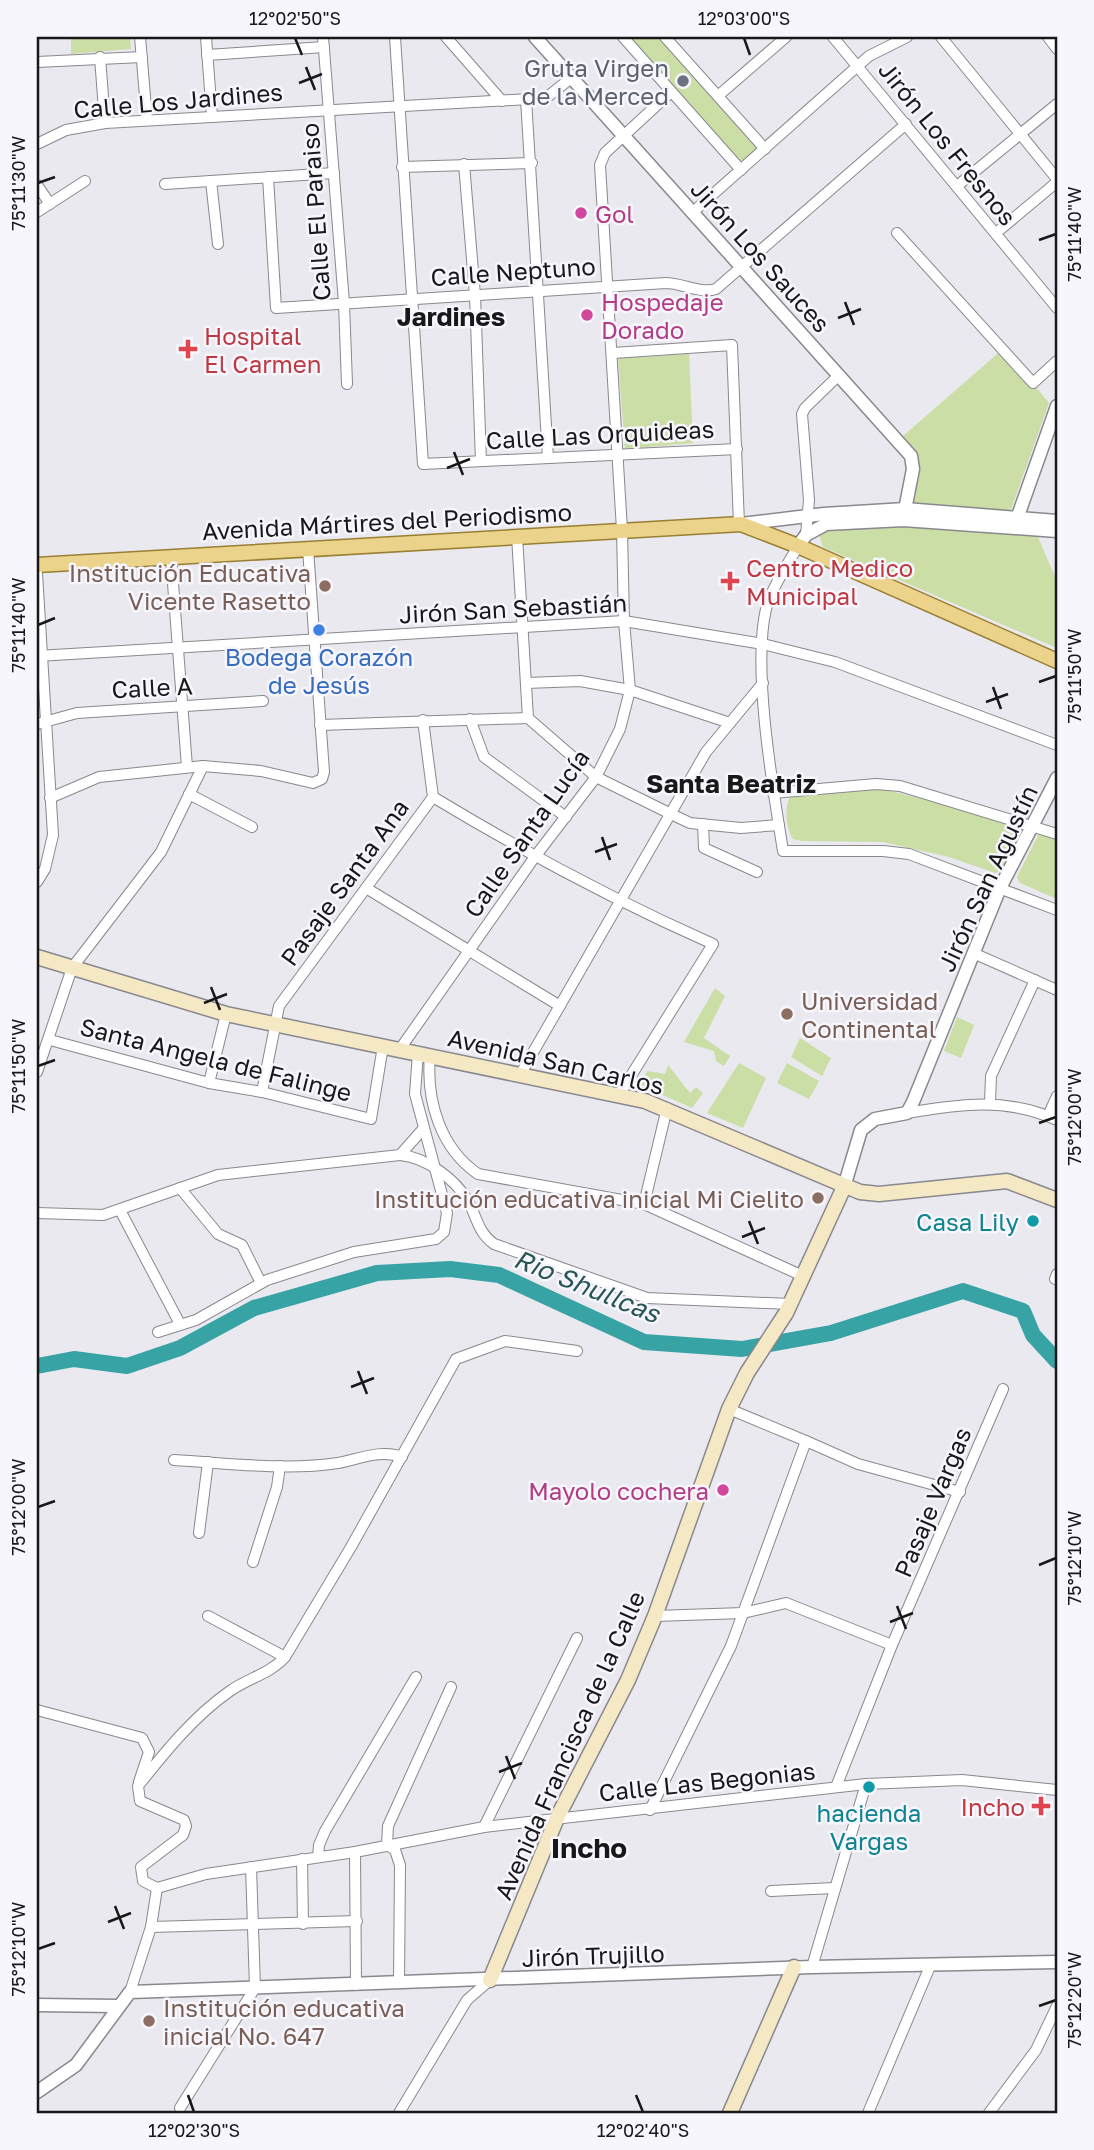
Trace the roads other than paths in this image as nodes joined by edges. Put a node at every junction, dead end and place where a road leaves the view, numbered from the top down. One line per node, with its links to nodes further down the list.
1 (140, 37): 17 (street)
2 (206, 37): 15 (street)
3 (395, 37): 26 (street)
4 (446, 37): 24 (street)
5 (535, 37): 20 (street, Jirón Los Sauces)
6 (623, 37): 21 (street)
7 (786, 37): 22 (street)
8 (833, 37): 19 (street, Jirón Los Fresnos)
9 (907, 37): 19 (street)
10 (941, 37): 33 (street)
11 (1048, 37): 14 (street)
12 (671, 39): 22 (street)
13 (323, 42): 15 (street); 27 (street, Calle El Paraiso)
14 (1057, 49)
15 (207, 55): 28 (street)
16 (100, 57): 17 (street); 18 (street); 30 (street)
17 (142, 57): 29 (street)
18 (37, 62)
19 (858, 66): 31 (street, Jirón Los Fresnos); 35 (street)
20 (571, 78): 23 (street, Calle Los Jardines); 32 (street, Jirón Los Sauces)
21 (671, 92): 32 (street, Calle Santa Lucía); 39 (street)
22 (719, 95): 35 (street)
23 (526, 99): 24 (street, Calle Los Jardines); 36 (street)
24 (502, 101): 26 (street, Calle Los Jardines)
25 (1057, 104): 33 (street)
26 (400, 106): 27 (street, Calle Los Jardines); 38 (street)
27 (328, 109): 28 (street, Calle Los Jardines); 40 (street, Calle El Paraiso)
28 (212, 116): 29 (street, Calle Los Jardines)
29 (146, 120): 30 (street, Calle Los Jardines)
30 (105, 122): 34 (street, Calle Los Jardines)
31 (906, 124): 47 (street, Jirón Los Fresnos); 54 (street, Calle Neptuno)
32 (624, 134): 50 (street, Jirón Los Sauces); 55 (street, Calle Santa Lucía)
33 (1020, 134): 44 (street); 47 (street)
34 (37, 144)
35 (765, 149): 39 (street)
36 (532, 163): 37 (street); 56 (street)
37 (464, 164): 38 (street); 57 (street)
38 (402, 167): 58 (street)
39 (741, 170): 50 (street)
40 (334, 173): 41 (street); 59 (street, Calle El Paraiso)
41 (268, 177): 43 (street); 59 (street, Calle Neptuno)
42 (85, 181): 48 (street)
43 (211, 181): 45 (street); 53 (street)
44 (1057, 181): 52 (street)
45 (165, 184)
46 (37, 185): 48 (street)
47 (957, 186): 52 (street, Jirón Los Fresnos)
48 (50, 204): 49 (street)
49 (37, 212)
50 (692, 212): 54 (street, Jirón Los Sauces)
51 (897, 233): 62 (street)
52 (996, 233): 60 (street, Jirón Los Fresnos)
53 (218, 244)
54 (742, 266): 55 (street, Calle Neptuno); 63 (street, Jirón Los Sauces)
55 (609, 286): 56 (street, Calle Neptuno); 61 (street, Calle Santa Lucía)
56 (539, 290): 57 (street, Calle Neptuno); 68 (street)
57 (475, 295): 58 (street, Calle Neptuno); 69 (street)
58 (413, 299): 59 (street, Calle Neptuno); 69 (street, Calle Las Orquideas)
59 (344, 303): 64 (street, Calle El Paraiso)
60 (1057, 308)
61 (613, 353): 66 (street); 67 (street, Calle Santa Lucía)
62 (1057, 361)
63 (839, 375): 70 (street, Jirón Los Sauces); 71 (street)
64 (346, 384)
65 (1057, 406): 74 (street)
66 (737, 449): 67 (street, Calle Las Orquideas); 73 (street)
67 (618, 454): 68 (street, Calle Las Orquideas); 75 (street, Calle Santa Lucía)
68 (548, 458): 69 (street, Calle Las Orquideas)
69 (481, 461)
70 (904, 514): 71 (street, Avenida Mártires del Periodismo); 74 (street); 78 (street)
71 (807, 515): 73 (street, Avenida Mártires del Periodismo); 78 (street)
72 (1057, 521): 74 (street)
73 (740, 524): 75 (main road, Avenida Mártires del Periodismo); 78 (main road, Avenida Mártires del Periodismo)
74 (1014, 524): 76 (street)
75 (622, 530): 77 (main road, Avenida Mártires del Periodismo); 83 (street, Calle Santa Lucía)
76 (1057, 531)
77 (517, 536): 79 (main road, Avenida Mártires del Periodismo); 84 (street)
78 (802, 540): 86 (street); 89 (main road, Avenida Mártires del Periodismo)
79 (308, 549): 80 (main road, Avenida Mártires del Periodismo); 85 (street)
80 (171, 557): 81 (main road, Avenida Mártires del Periodismo); 87 (street)
81 (37, 565)
82 (37, 573): 88 (street)
83 (624, 621): 84 (street, Jirón San Sebastián); 86 (street, Jirón San Sebastián); 92 (street, Calle Santa Lucía)
84 (523, 627): 85 (street, Jirón San Sebastián); 90 (street)
85 (315, 639): 87 (street, Jirón San Sebastián); 100 (street)
86 (763, 644): 91 (street); 101 (street, Jirón San Sebastián)
87 (178, 648): 88 (street, Jirón San Sebastián); 94 (street)
88 (39, 656): 98 (street)
89 (1057, 662)
90 (526, 683): 92 (street); 95 (street)
91 (763, 683): 99 (street); 106 (street)
92 (630, 690): 99 (street); 104 (street, Calle Santa Lucía)
93 (263, 701): 94 (street, Calle A)
94 (182, 706): 98 (street, Calle A); 103 (street)
95 (528, 718): 96 (street); 104 (street)
96 (470, 719): 97 (street); 111 (street)
97 (423, 720): 100 (street); 108 (street, Pasaje Santa Ana)
98 (41, 723): 109 (street)
99 (730, 723): 110 (street)
100 (320, 725): 102 (street)
101 (1057, 745)
102 (204, 766): 103 (street); 107 (street)
103 (187, 767): 109 (street)
104 (596, 777): 110 (street); 111 (street, Calle Santa Lucía)
105 (1057, 778): 113 (street, Jirón San Agustín)
106 (774, 793): 113 (street); 114 (street)
107 (189, 794): 115 (street); 127 (street)
108 (433, 797): 117 (street); 120 (street, Pasaje Santa Ana)
109 (50, 798): 119 (street)
110 (671, 814): 112 (street); 122 (street)
111 (566, 817): 117 (street, Calle Santa Lucía)
112 (703, 824): 114 (street); 118 (street)
113 (1034, 824): 116 (street); 121 (street, Jirón San Agustín)
114 (779, 825): 121 (street)
115 (252, 827)
116 (1057, 834)
117 (534, 858): 122 (street); 124 (street, Calle Santa Lucía)
118 (757, 872)
119 (37, 882)
120 (366, 888): 124 (street); 132 (street, Pasaje Santa Ana)
121 (1000, 888): 123 (street); 125 (street, Jirón San Agustín)
122 (620, 902): 130 (street); 141 (street)
123 (1057, 911)
124 (469, 951): 130 (street); 135 (street, Calle Santa Lucía)
125 (973, 953): 128 (street); 145 (street, Jirón San Agustín)
126 (37, 957): 127 (main road, Avenida San Carlos)
127 (72, 968): 131 (main road, Avenida San Carlos); 133 (street)
128 (1035, 980): 129 (street); 143 (street)
129 (1057, 990)
130 (560, 1006): 138 (street)
131 (226, 1014): 132 (main road, Avenida San Carlos); 139 (street)
132 (274, 1023): 134 (main road, Avenida San Carlos); 140 (street, Pasaje Santa Ana)
133 (50, 1040): 137 (street); 139 (street, Santa Angela de Falinge)
134 (383, 1046): 135 (main road, Avenida San Carlos); 140 (street, Santa Angela de Falinge)
135 (400, 1049): 136 (main road, Avenida San Carlos)
136 (424, 1055): 138 (main road, Avenida San Carlos); 147 (street); 153 (street)
137 (37, 1072)
138 (520, 1075): 141 (main road, Avenida San Carlos)
139 (209, 1083): 140 (street, Santa Angela de Falinge)
140 (262, 1092)
141 (619, 1095): 144 (main road, Avenida San Carlos)
142 (1057, 1096): 146 (street)
143 (990, 1102): 145 (street); 146 (street)
144 (667, 1108): 150 (main road, Avenida San Carlos); 153 (street)
145 (907, 1113): 150 (street)
146 (1053, 1118)
147 (424, 1129): 148 (street); 149 (street)
148 (400, 1155): 149 (street); 151 (street)
149 (434, 1168): 157 (street); 158 (street)
150 (844, 1187): 152 (main road, Avenida San Carlos); 156 (main road, Avenida Francisca de la Calle)
151 (180, 1188): 154 (street); 157 (street)
152 (1057, 1200)
153 (645, 1204): 156 (street)
154 (121, 1212): 155 (street); 159 (street)
155 (37, 1213)
156 (803, 1276): 158 (main road, Avenida Francisca de la Calle)
157 (261, 1283): 159 (street)
158 (788, 1308): 163 (main road, Avenida Francisca de la Calle)
159 (180, 1324): 160 (street)
160 (158, 1332)
161 (577, 1351): 165 (street)
162 (1003, 1389): 169 (street, Pasaje Vargas)
163 (729, 1409): 164 (street); 174 (main road, Avenida Francisca de la Calle)
164 (806, 1441): 169 (street); 172 (street)
165 (402, 1457): 168 (street); 177 (street)
166 (174, 1460): 167 (street)
167 (208, 1462): 168 (street); 170 (street)
168 (280, 1466): 171 (street)
169 (960, 1492): 176 (street, Pasaje Vargas)
170 (199, 1533)
171 (253, 1562)
172 (743, 1613): 174 (street); 176 (street); 185 (street)
173 (208, 1616): 177 (street)
174 (655, 1616): 186 (main road, Avenida Francisca de la Calle)
175 (577, 1638): 187 (street)
176 (892, 1645): 183 (street, Pasaje Vargas)
177 (285, 1657): 182 (street)
178 (416, 1677): 190 (street)
179 (451, 1687): 188 (street)
180 (37, 1710): 182 (street)
181 (866, 1784): 183 (street, Calle Las Begonias); 184 (street, Calle Las Begonias); 194 (street)
182 (138, 1786): 193 (street)
183 (836, 1787): 185 (street, Calle Las Begonias)
184 (1057, 1790)
185 (650, 1810): 186 (street, Calle Las Begonias)
186 (557, 1818): 187 (street, Calle Las Begonias); 204 (main road, Avenida Francisca de la Calle)
187 (484, 1827): 188 (street, Calle Las Begonias)
188 (387, 1845): 189 (street, Calle Las Begonias); 205 (street)
189 (355, 1852): 190 (street, Calle Las Begonias); 196 (street)
190 (318, 1857): 191 (street, Calle Las Begonias)
191 (302, 1859): 192 (street, Calle Las Begonias); 197 (street)
192 (251, 1867): 193 (street, Calle Las Begonias); 198 (street)
193 (157, 1888): 199 (street)
194 (834, 1888): 195 (street); 203 (street)
195 (771, 1891)
196 (357, 1921): 197 (street); 206 (street)
197 (303, 1924): 198 (street)
198 (252, 1925): 199 (street); 207 (street)
199 (151, 1927): 208 (street)
200 (1057, 1962): 201 (street, Jirón Trujillo)
201 (931, 1964): 203 (street, Jirón Trujillo); 216 (street)
202 (794, 1967): 203 (street, Jirón Trujillo); 204 (street, Jirón Trujillo); 215 (main road)
203 (812, 1967)
204 (489, 1980): 205 (street, Jirón Trujillo); 214 (street)
205 (399, 1983): 206 (street, Jirón Trujillo)
206 (356, 1985): 207 (street, Jirón Trujillo)
207 (255, 1988): 208 (street, Jirón Trujillo); 213 (street)
208 (130, 1992): 210 (street)
209 (37, 2005): 210 (street)
210 (117, 2006): 212 (street)
211 (1057, 2006): 217 (street)
212 (37, 2092)
213 (180, 2108)
214 (399, 2113)
215 (730, 2113)
216 (868, 2113)
217 (989, 2113)

